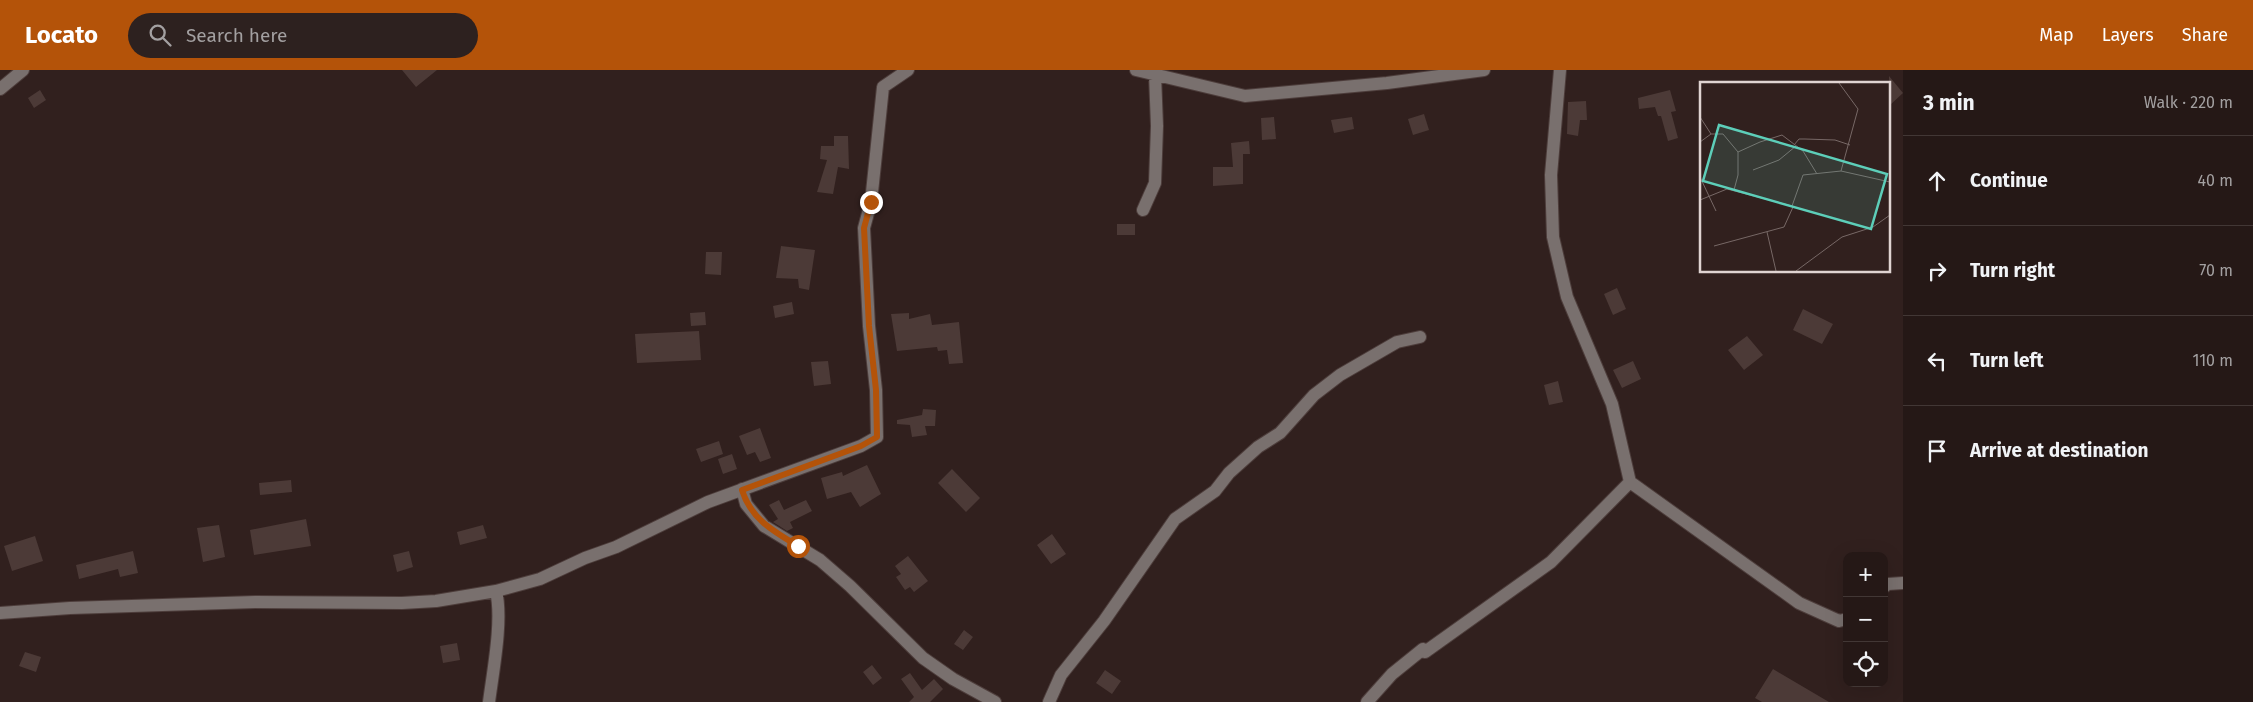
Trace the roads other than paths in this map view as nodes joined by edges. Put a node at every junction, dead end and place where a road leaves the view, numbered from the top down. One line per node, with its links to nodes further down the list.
1 (23, 70): 9 (street)
2 (887, 70): 8 (street)
3 (908, 70): 8 (street)
4 (1136, 70): 7 (street)
5 (1484, 70): 7 (street)
6 (1560, 70): 12 (street)
7 (1155, 75): 10 (street)
8 (883, 87): 13 (street)
9 (0, 89)
10 (1143, 210)
11 (1420, 337): 21 (street)
12 (1630, 482): 18 (street); 22 (street)
13 (742, 490): 16 (street); 20 (street)
14 (1903, 583): 15 (street)
15 (1888, 584)
16 (496, 591): 17 (street); 19 (street)
17 (0, 613)
18 (1843, 620)
19 (488, 702)
20 (995, 702)
21 (1049, 702)
22 (1367, 702)

